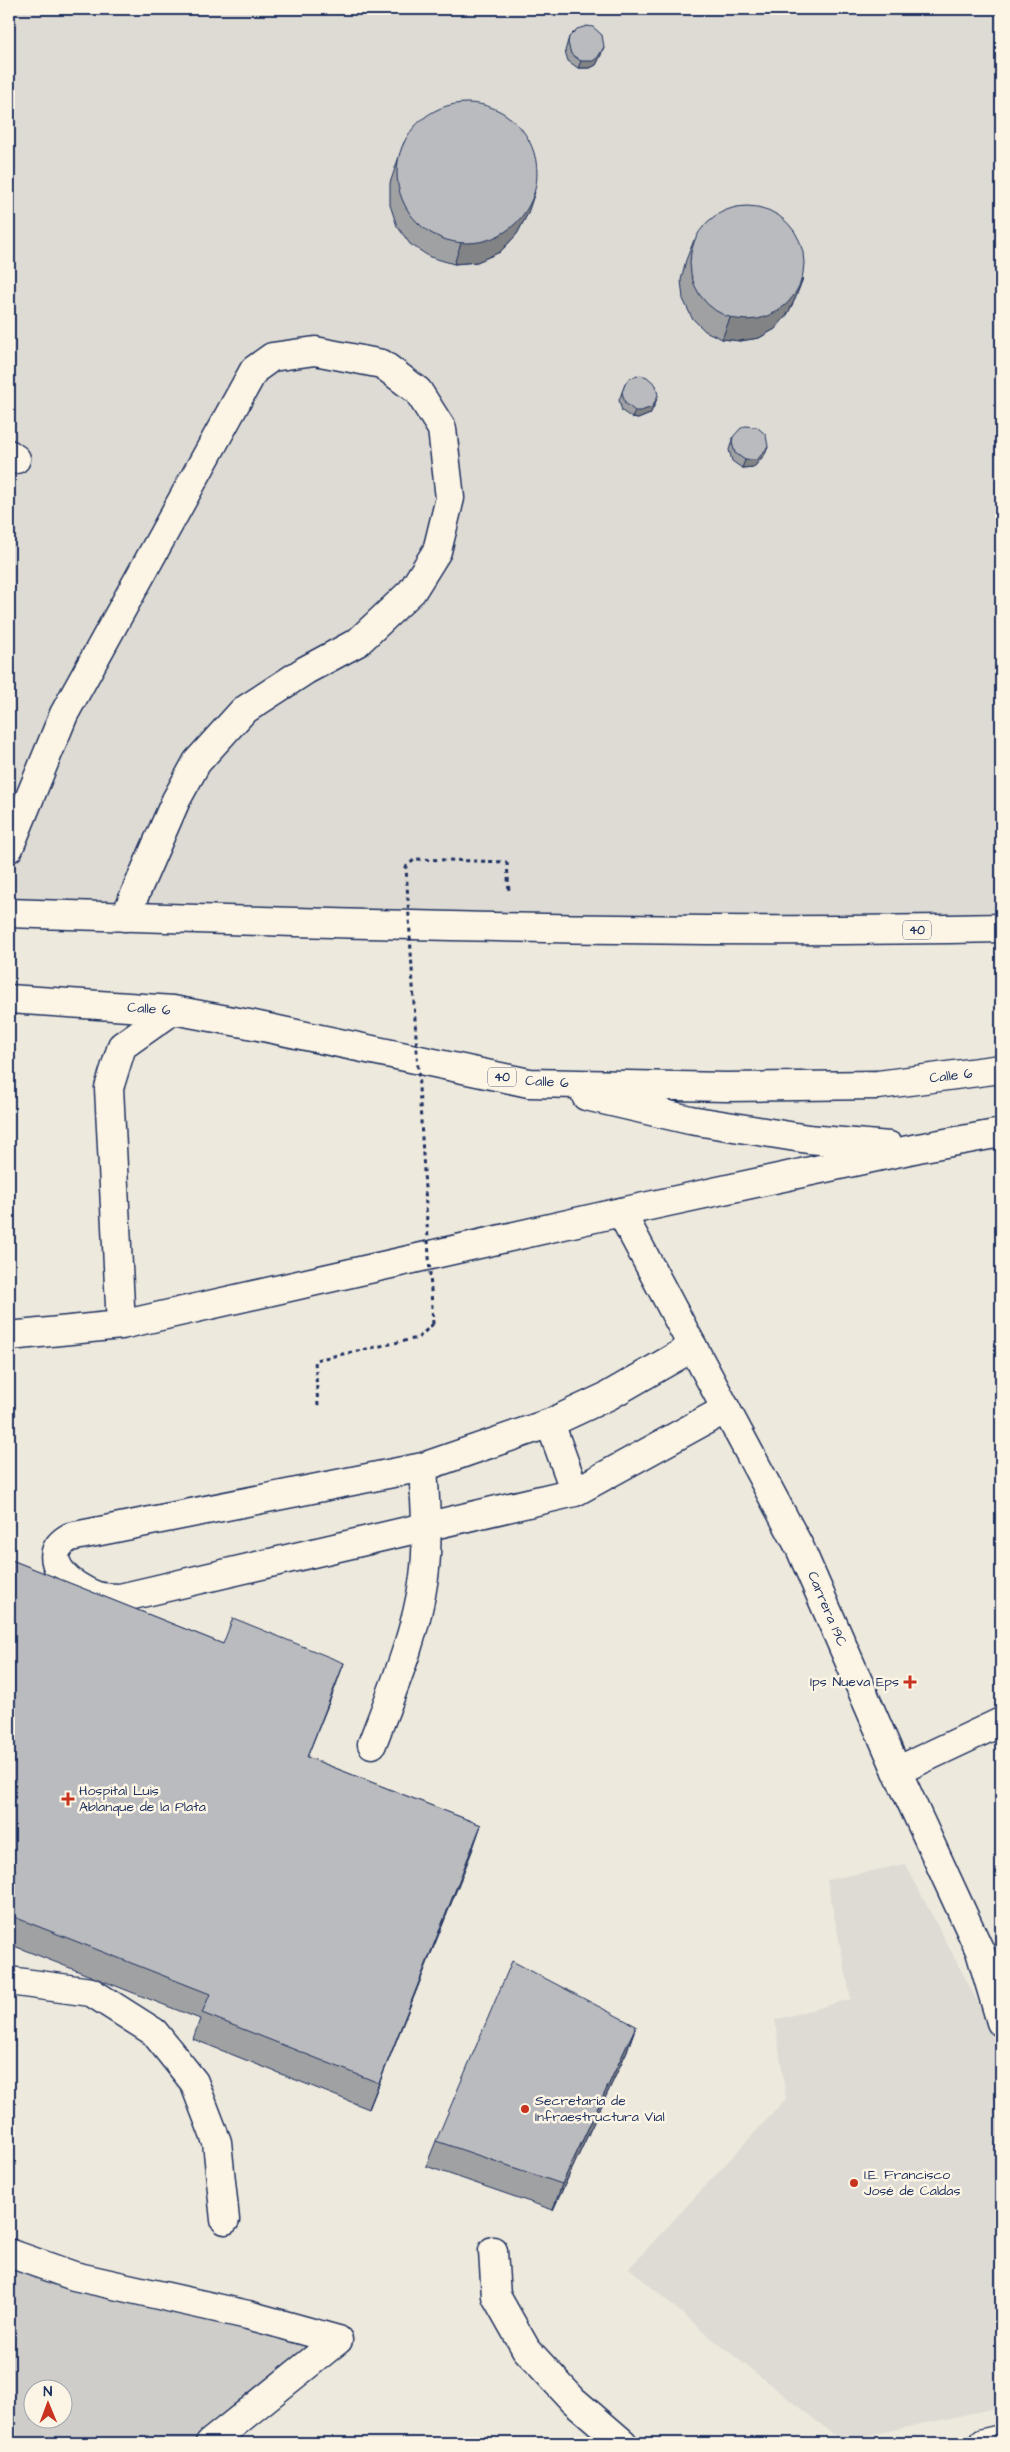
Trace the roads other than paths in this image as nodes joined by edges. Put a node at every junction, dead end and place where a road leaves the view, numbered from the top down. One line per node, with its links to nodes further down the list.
1 (9, 848): 4 (main road)
2 (1001, 910): 6 (main road)
3 (9, 913): 4 (main road, 40)
4 (125, 917): 6 (main road, 40)
5 (1001, 928): 6 (main road, 40)
6 (833, 931)
7 (9, 999): 8 (main road, Calle 6 / 40)
8 (173, 1010): 10 (main road, Calle 6 / 40); 14 (main road)
9 (1001, 1069): 10 (main road, Calle 6 / 40)
10 (529, 1083): 12 (main road)
11 (1001, 1133): 12 (main road)
12 (918, 1148): 13 (main road)
13 (621, 1212): 14 (main road); 16 (main road, Carrera 19C)
14 (120, 1326): 15 (main road)
15 (9, 1336)
16 (693, 1347): 17 (main road, Carrera 19C); 18 (main road)
17 (726, 1409): 20 (main road); 24 (main road, Carrera 19C)
18 (550, 1423): 19 (main road); 20 (main road)
19 (423, 1467): 21 (main road); 21 (main road)
20 (575, 1492): 21 (main road)
21 (426, 1525): 23 (main road)
22 (1001, 1722): 24 (main road)
23 (372, 1744)
24 (897, 1771): 26 (main road, Carrera 19C)
25 (9, 1981): 27 (main road)
26 (1001, 2022)
27 (225, 2220)
28 (493, 2251): 32 (main road)
29 (9, 2253): 31 (main road)
30 (1001, 2439): 33 (main road)
31 (210, 2443)
32 (623, 2443)
33 (984, 2443)

